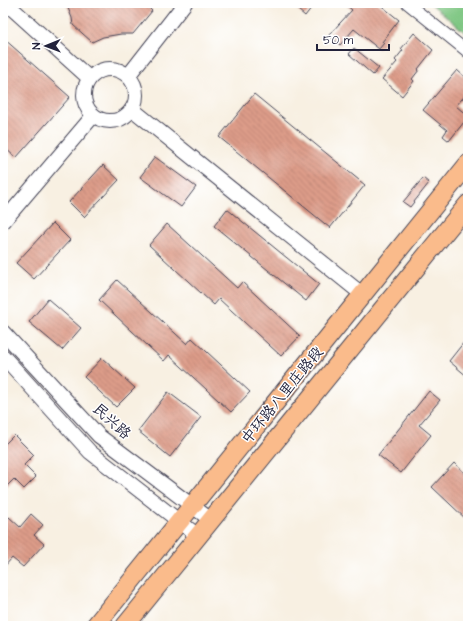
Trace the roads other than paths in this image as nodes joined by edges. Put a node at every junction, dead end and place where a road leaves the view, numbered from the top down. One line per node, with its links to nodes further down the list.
1 (6, 3): 6 (street)
2 (184, 3): 5 (street)
3 (407, 3): 4 (street)
4 (468, 52)
5 (128, 76): 6 (street); 7 (street)
6 (90, 78): 8 (street)
7 (132, 109): 8 (street); 12 (street)
8 (94, 116): 11 (street)
9 (468, 164): 12 (main road, 中环路八里庄路段)
10 (468, 204): 16 (main road, 中环路八里庄路段)
11 (3, 222)
12 (363, 295): 15 (main road, 中环路八里庄路段)
13 (3, 332): 15 (street, 民兴路)
14 (3, 356): 17 (street)
15 (192, 506): 16 (street, 民兴路); 17 (main road, 中环路八里庄路段)
16 (211, 520): 18 (main road, 中环路八里庄路段)
17 (180, 522): 18 (street); 19 (main road, 中环路八里庄路段)
18 (198, 536): 20 (main road, 中环路八里庄路段)
19 (95, 626)
20 (125, 626)

